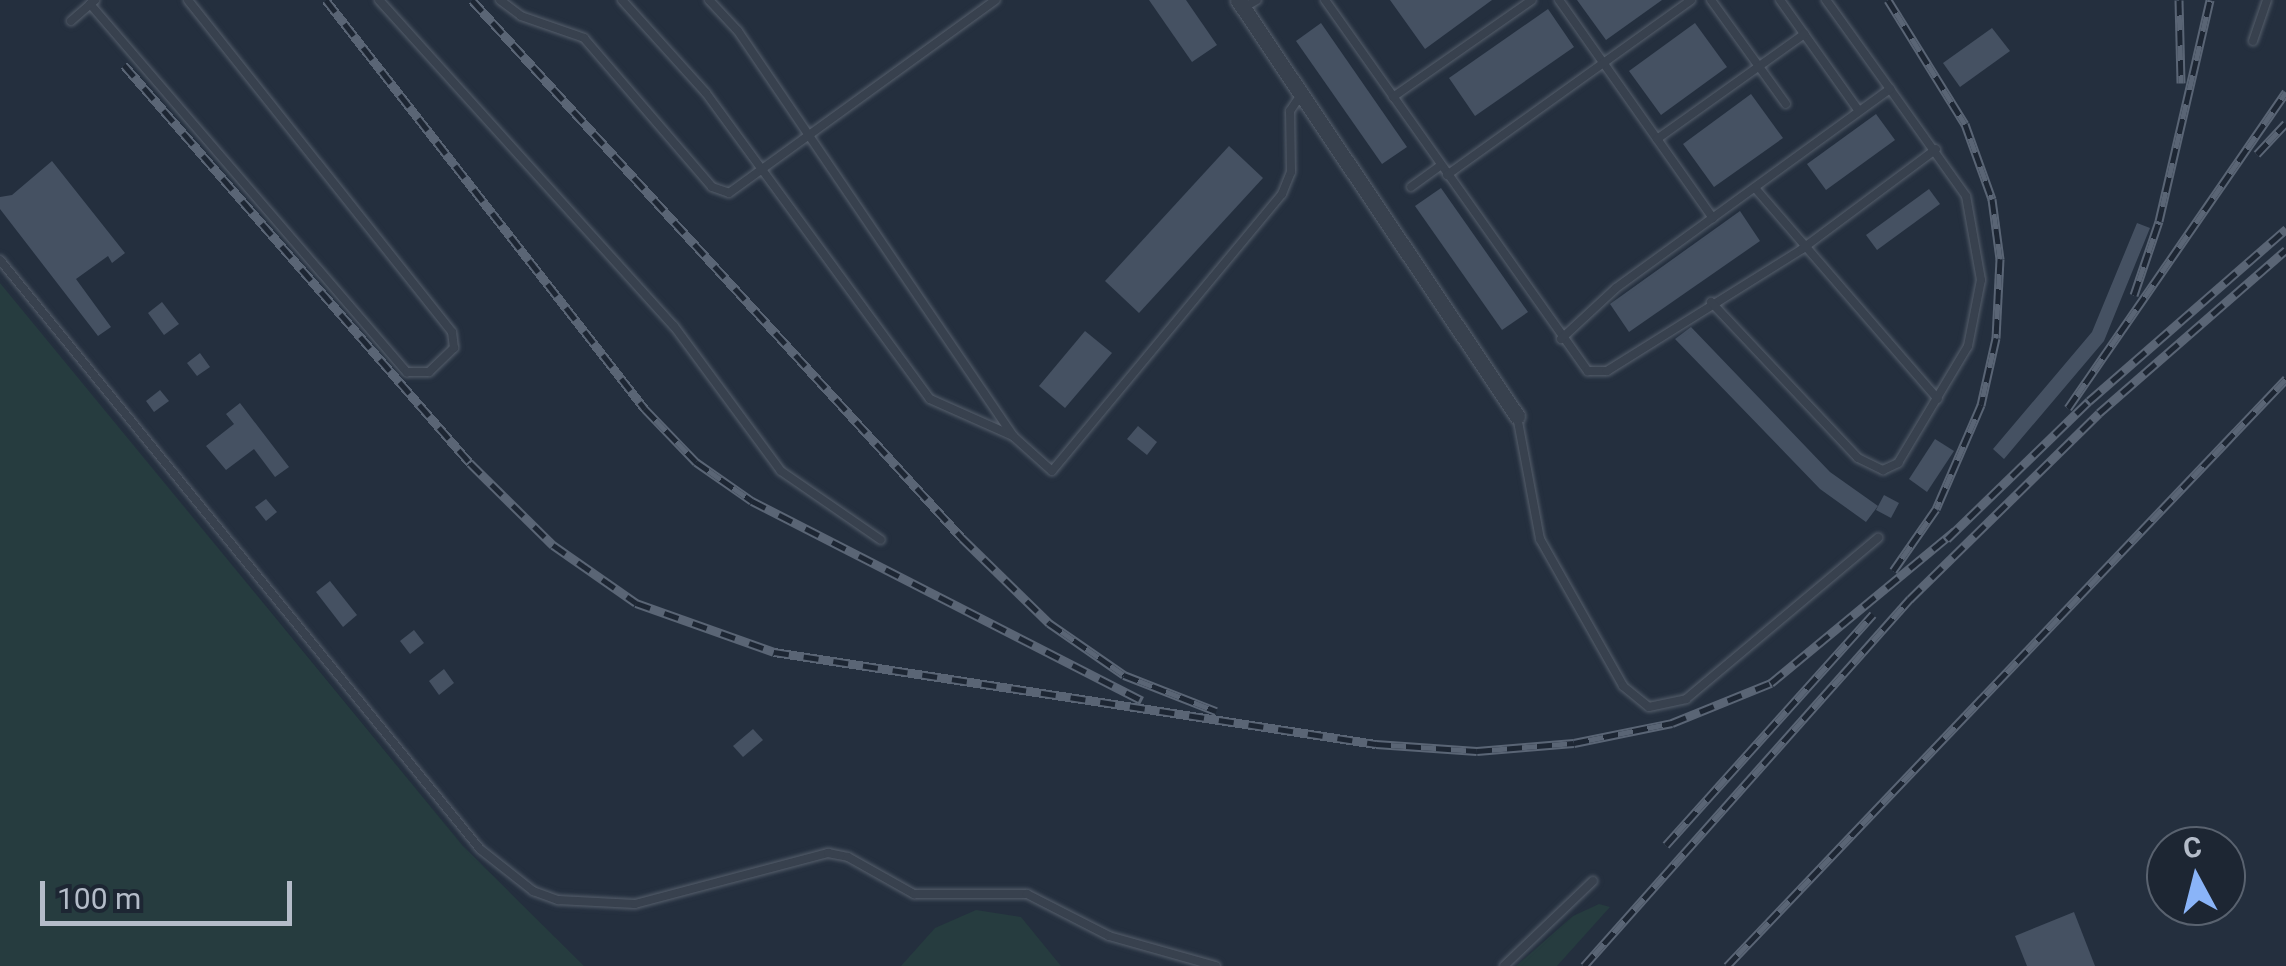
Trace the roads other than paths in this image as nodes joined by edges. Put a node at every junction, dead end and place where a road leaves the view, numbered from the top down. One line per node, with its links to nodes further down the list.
1 (188, 0): 15 (lane)
2 (379, 0): 44 (lane)
3 (500, 0): 31 (lane)
4 (622, 0): 31 (lane)
5 (710, 0): 27 (lane)
6 (996, 0): 27 (lane)
7 (1325, 0): 24 (lane)
8 (1532, 0): 24 (lane)
9 (1560, 0): 20 (lane)
10 (1691, 0): 20 (lane)
11 (1712, 0): 21 (lane)
12 (1780, 0): 18 (lane)
13 (1826, 0): 22 (lane)
14 (2267, 0): 19 (lane)
15 (93, 2): 17 (lane)
16 (1246, 3): 23 (street)
17 (71, 21)
18 (1804, 34): 21 (lane); 26 (lane)
19 (2253, 42)
20 (1604, 62): 28 (lane); 32 (lane)
21 (1759, 66): 25 (lane); 28 (lane)
22 (1890, 88): 26 (lane); 29 (lane)
23 (1300, 96): 41 (street); 42 (lane)
24 (1393, 97): 30 (lane)
25 (1786, 104)
26 (1859, 111): 34 (lane)
27 (811, 136): 31 (lane); 42 (lane)
28 (1657, 139): 35 (lane)
29 (1936, 149): 36 (lane); 40 (lane)
30 (1440, 166): 32 (lane); 33 (lane)
31 (763, 172): 42 (lane)
32 (1447, 174): 39 (lane)
33 (1410, 187)
34 (1755, 188): 35 (lane); 36 (lane)
35 (1713, 218): 39 (lane)
36 (1802, 249): 38 (lane); 40 (lane)
37 (0, 260): 46 (lane)
38 (1711, 302): 39 (lane); 40 (lane)
39 (1562, 339)
40 (1938, 399)
41 (1517, 416): 43 (lane)
42 (1014, 436)
43 (1878, 538)
44 (881, 540)
45 (1594, 881): 47 (lane)
46 (1216, 966)
47 (1504, 966)

